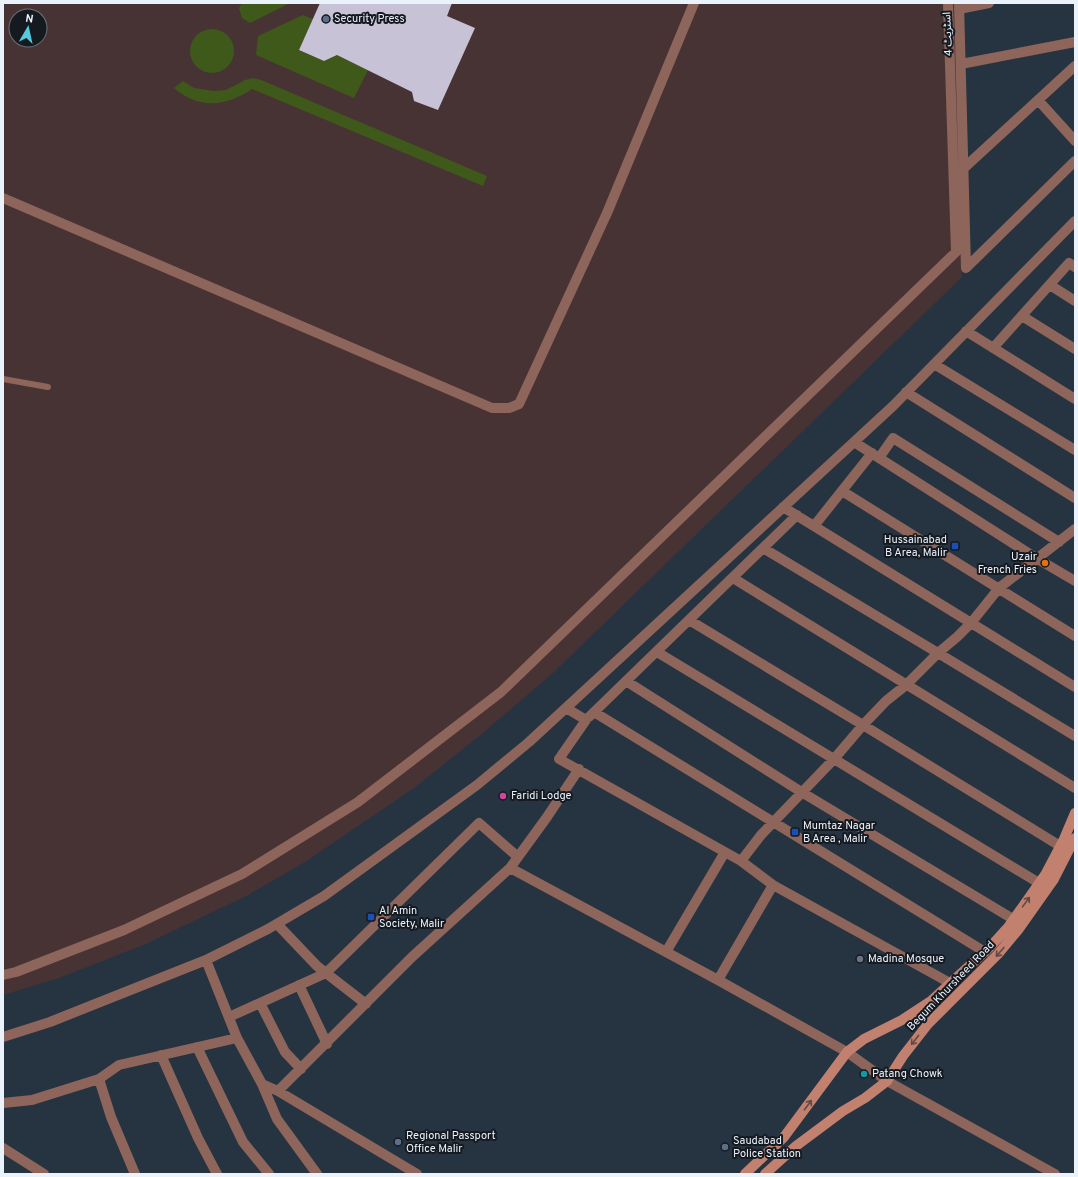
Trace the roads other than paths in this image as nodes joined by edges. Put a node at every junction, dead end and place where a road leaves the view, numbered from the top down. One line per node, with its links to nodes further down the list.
1 (694, 3): 12 (street)
2 (948, 3): 74 (street)
3 (989, 3): 4 (street)
4 (959, 6): 6 (street, اسٹریٹ 4)
5 (1075, 42): 6 (street)
6 (961, 64): 11 (street, اسٹریٹ 4)
7 (1075, 66): 8 (street)
8 (1038, 100): 9 (street); 11 (street)
9 (1075, 141)
10 (1075, 161): 11 (street, اسٹریٹ 4)
11 (964, 168)
12 (3, 198)
13 (1075, 221): 18 (street)
14 (1075, 267): 15 (street)
15 (1050, 285): 16 (street); 17 (street)
16 (1075, 300)
17 (1022, 316): 19 (street); 20 (street)
18 (966, 331): 19 (street); 21 (street)
19 (993, 348): 25 (street)
20 (1075, 349)
21 (934, 364): 24 (street); 27 (street)
22 (3, 379): 23 (lane)
23 (48, 387)
24 (906, 392): 26 (street); 30 (street)
25 (1075, 399)
26 (854, 442): 28 (street); 31 (street)
27 (1075, 450)
28 (875, 456): 29 (street); 35 (street); 37 (street)
29 (842, 491): 33 (street); 40 (street)
30 (1075, 498)
31 (783, 507): 32 (street); 49 (street)
32 (798, 516): 33 (street); 36 (street)
33 (814, 526): 42 (street)
34 (1075, 529): 35 (street)
35 (1059, 542): 37 (street)
36 (763, 548): 38 (street); 45 (street)
37 (1036, 558): 39 (street); 40 (street)
38 (733, 578): 41 (street); 47 (street)
39 (1075, 581)
40 (999, 588): 42 (street); 43 (street)
41 (689, 620): 44 (street); 52 (street)
42 (971, 623): 45 (street); 48 (street)
43 (1075, 636)
44 (657, 652): 46 (street); 54 (street)
45 (938, 653): 47 (street); 53 (street)
46 (626, 682): 50 (street); 57 (street)
47 (906, 685): 52 (street); 56 (street)
48 (1075, 687)
49 (566, 708): 51 (street); 69 (street)
50 (594, 712): 51 (street); 59 (street)
51 (586, 720): 55 (street)
52 (863, 724): 54 (street); 61 (street)
53 (1075, 736)
54 (834, 760): 57 (street); 66 (street)
55 (579, 769): 62 (street); 63 (street)
56 (1075, 788)
57 (803, 793): 59 (street); 68 (street)
58 (1075, 813): 61 (main road, Begum Khursheed Road)
59 (772, 822): 64 (street); 71 (street)
60 (1075, 838): 89 (main road, Begum Khursheed Road, one-way to 89)
61 (1060, 846): 66 (main road, Begum Khursheed Road)
62 (725, 852): 64 (street); 70 (street)
63 (518, 857): 65 (street); 73 (street)
64 (741, 861): 67 (street)
65 (510, 868): 70 (street); 79 (street)
66 (1039, 884): 68 (main road, Begum Khursheed Road, one-way to 66)
67 (774, 885): 75 (street); 76 (street)
68 (1014, 919): 71 (main road, Begum Khursheed Road)
69 (277, 924): 72 (street); 73 (street)
70 (666, 952): 75 (street)
71 (985, 952): 76 (main road, Begum Khursheed Road)
72 (206, 960): 80 (street); 81 (street)
73 (326, 973): 77 (street); 79 (street)
74 (3, 975)
75 (718, 980): 85 (street)
76 (950, 983): 85 (main road, Begum Khursheed Road)
77 (299, 985): 78 (street); 83 (street)
78 (260, 1003): 80 (street); 87 (street)
79 (366, 1004): 83 (street)
80 (229, 1017): 82 (street)
81 (3, 1037)
82 (237, 1038): 84 (street); 90 (street)
83 (327, 1044): 87 (street)
84 (197, 1047): 86 (street); 97 (street)
85 (847, 1052): 89 (street); 100 (main road, Begum Khursheed Road, one-way to 85)
86 (161, 1055): 88 (street); 96 (street)
87 (301, 1069): 91 (street)
88 (99, 1079): 92 (street); 95 (street)
89 (887, 1081): 101 (main road, Begum Khursheed Road); 102 (street)
90 (262, 1084): 91 (street); 98 (street)
91 (278, 1092): 99 (street)
92 (3, 1103)
93 (3, 1148): 94 (street)
94 (44, 1174)
95 (135, 1174)
96 (217, 1174)
97 (269, 1174)
98 (317, 1174)
99 (417, 1174)
100 (745, 1174)
101 (765, 1174)
102 (1055, 1174)

